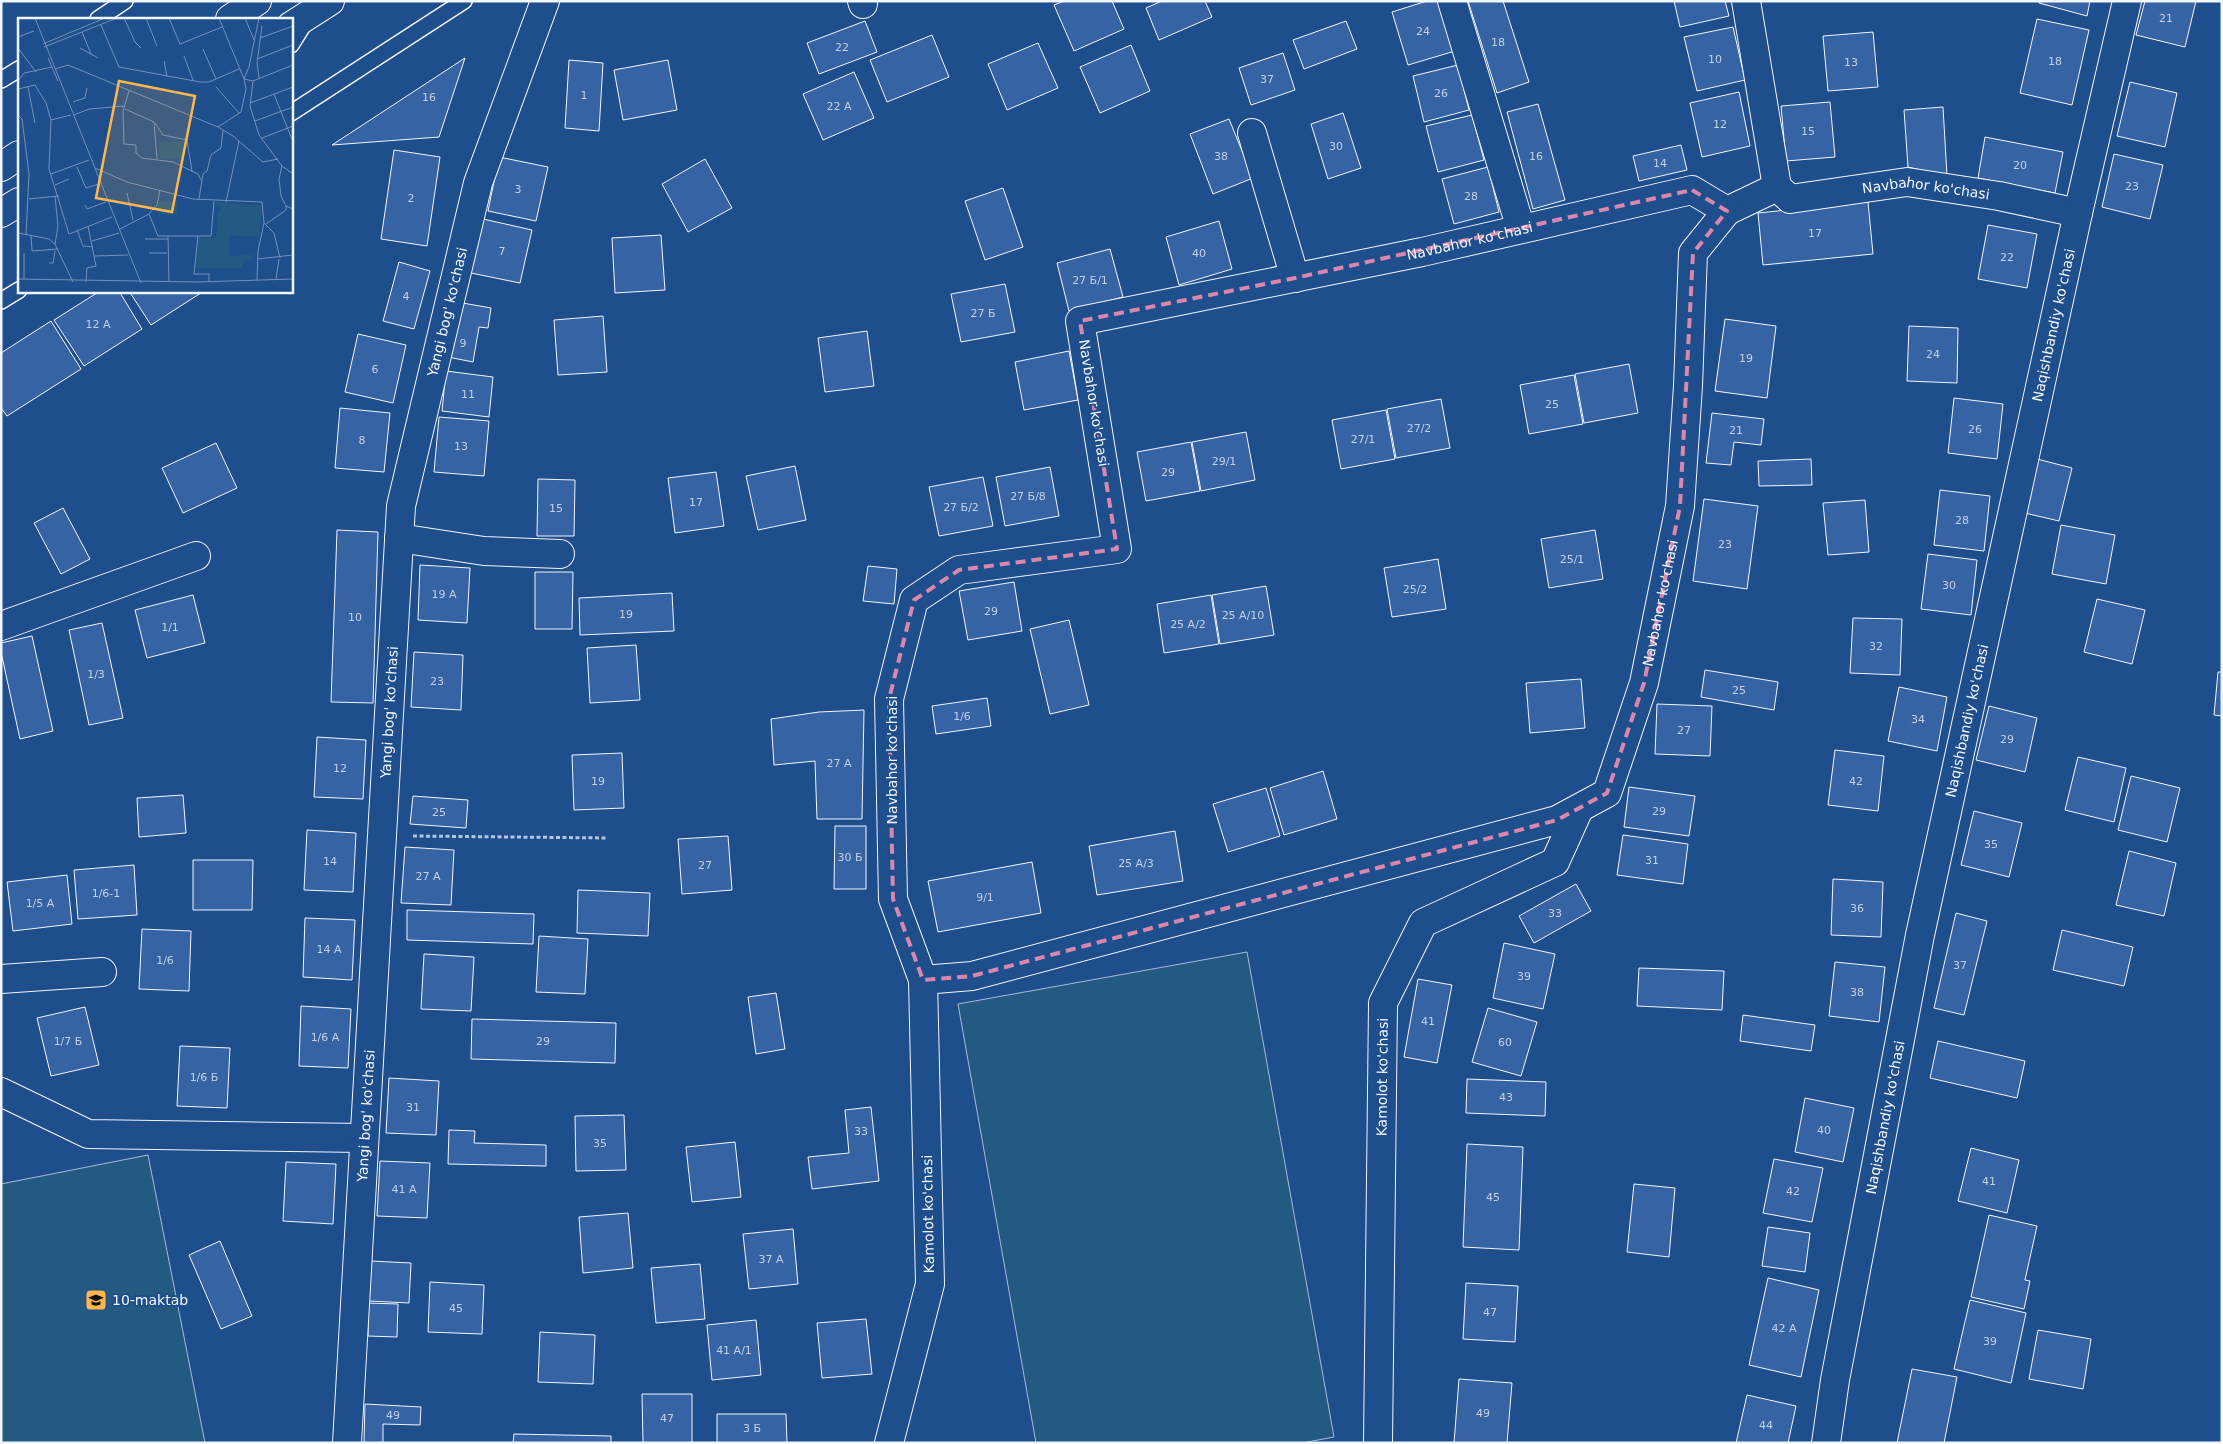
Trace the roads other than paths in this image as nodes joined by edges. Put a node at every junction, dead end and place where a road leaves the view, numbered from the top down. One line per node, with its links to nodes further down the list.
1 (125, 1): 9 (lane)
2 (464, 1): 14 (lane)
3 (545, 1): 27 (street, Yangi bog' ko'chasi)
4 (1452, 1): 23 (street)
5 (1746, 1): 18 (street)
6 (2127, 1): 21 (street, Naqishbandiy ko'chasi)
7 (256, 2): 10 (street)
8 (310, 14): 11 (lane)
9 (100, 18)
10 (232, 18)
11 (292, 43)
12 (18, 70): 13 (lane)
13 (1, 80)
14 (292, 112)
15 (1252, 134): 24 (street)
16 (18, 156): 17 (street)
17 (1, 167)
18 (1777, 187): 20 (street, Navbahor ko'chasi); 21 (street, Navbahor ko'chasi)
19 (18, 203): 22 (street)
20 (1728, 211): 23 (street, Navbahor ko'chasi); 31 (street, Navbahor ko'chasi)
21 (2078, 213): 40 (street, Naqishbandiy ko'chasi)
22 (1, 214)
23 (1521, 230): 24 (street, Navbahor ko'chasi)
24 (1295, 278): 34 (street, Navbahor ko'chasi)
25 (18, 291): 26 (lane)
26 (1, 301)
27 (399, 538): 28 (street); 36 (street, Yangi bog' ko'chasi)
28 (560, 554)
29 (196, 556): 30 (street)
30 (1, 626)
31 (1579, 809): 34 (street); 39 (street, Kamolot ko'chasi)
32 (102, 972): 33 (street)
33 (1, 979)
34 (923, 980): 38 (street, Kamolot ko'chasi)
35 (1, 1092): 36 (street)
36 (364, 1138): 37 (street, Yangi bog' ko'chasi)
37 (346, 1443)
38 (888, 1443)
39 (1378, 1443)
40 (1826, 1443)

